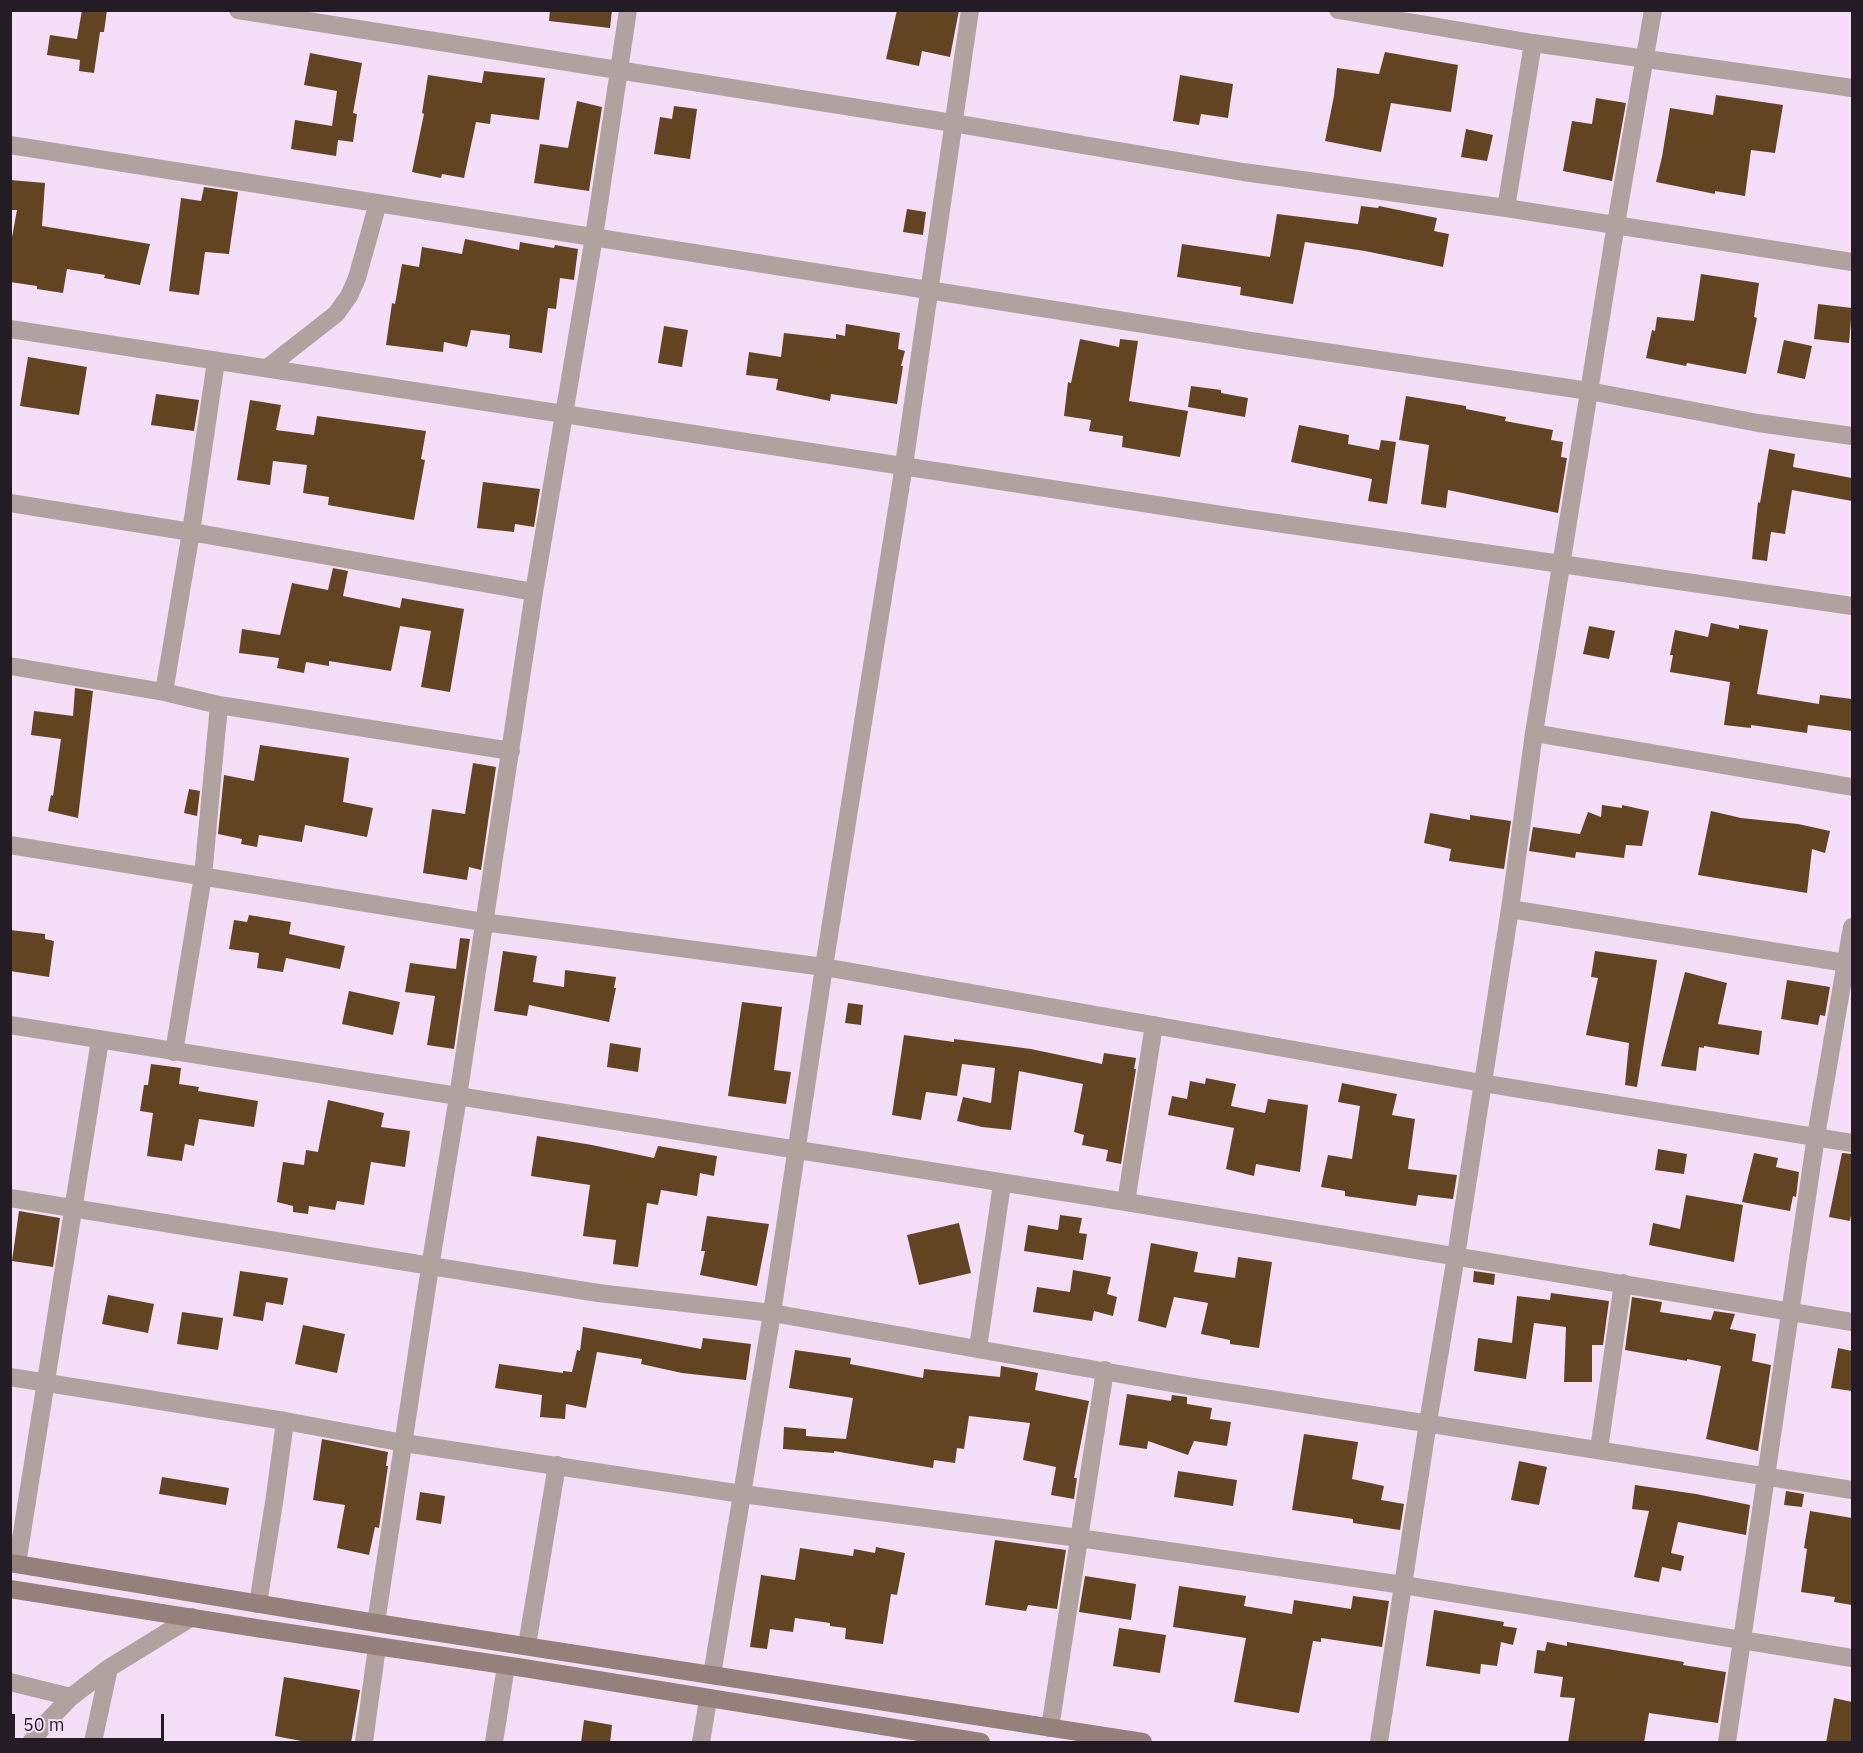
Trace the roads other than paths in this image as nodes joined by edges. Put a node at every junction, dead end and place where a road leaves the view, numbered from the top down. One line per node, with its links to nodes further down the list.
1 (238, 10): 6 (street)
2 (628, 10): 9 (street)
3 (970, 10): 11 (street)
4 (1338, 10): 7 (street)
5 (1653, 10): 8 (street)
6 (294, 15): 9 (street)
7 (1533, 43): 8 (street); 14 (street)
8 (1645, 59): 10 (street); 15 (street)
9 (619, 72): 11 (street); 16 (street)
10 (1852, 88)
11 (953, 123): 14 (street); 18 (street)
12 (10, 145): 13 (street)
13 (378, 203): 16 (street); 21 (street)
14 (1506, 208): 15 (street)
15 (1616, 224): 17 (street); 22 (street)
16 (594, 237): 18 (street); 23 (street)
17 (1852, 262)
18 (930, 290): 22 (street); 25 (street)
19 (10, 329): 20 (street)
20 (216, 361): 21 (street); 27 (street)
21 (267, 368): 23 (street)
22 (1589, 392): 24 (street); 28 (street)
23 (565, 415): 25 (street); 29 (street)
24 (1852, 435)
25 (904, 465): 28 (street); 43 (street)
26 (10, 503): 27 (street)
27 (191, 532): 29 (street); 32 (street)
28 (1561, 566): 30 (street); 34 (street)
29 (534, 592): 35 (street)
30 (1852, 606)
31 (10, 666): 32 (street)
32 (164, 692): 33 (street)
33 (219, 705): 35 (street); 38 (street)
34 (1534, 733): 36 (street); 39 (street)
35 (511, 751): 40 (street)
36 (1852, 787)
37 (10, 844): 38 (street)
38 (203, 876): 40 (street); 47 (street)
39 (1510, 909): 42 (street); 48 (street)
40 (483, 922): 43 (street); 49 (street)
41 (1852, 927): 42 (street)
42 (1850, 964): 50 (street)
43 (824, 968): 45 (street); 52 (street)
44 (10, 1025): 46 (street)
45 (1154, 1025): 48 (street); 55 (street)
46 (100, 1040): 47 (street); 56 (street)
47 (174, 1052): 49 (street)
48 (1482, 1083): 50 (street); 57 (street)
49 (458, 1097): 52 (street); 58 (street)
50 (1816, 1136): 51 (street); 60 (street)
51 (1852, 1143)
52 (796, 1149): 53 (street); 61 (street)
53 (1002, 1184): 55 (street); 63 (street)
54 (10, 1198): 56 (street)
55 (1126, 1202): 57 (street)
56 (75, 1209): 58 (street); 66 (street)
57 (1456, 1256): 59 (street); 68 (street)
58 (430, 1267): 61 (street); 69 (street)
59 (1623, 1283): 60 (street); 70 (street)
60 (1790, 1312): 62 (street); 72 (street)
61 (772, 1313): 63 (street); 74 (street)
62 (1852, 1322)
63 (978, 1348): 64 (street)
64 (1105, 1370): 68 (street); 75 (street)
65 (10, 1377): 66 (street)
66 (46, 1382): 67 (street); 76 (street)
67 (285, 1421): 69 (street); 79 (street)
68 (1428, 1422): 70 (street); 77 (street)
69 (404, 1443): 71 (street); 81 (street)
70 (1599, 1449): 72 (street)
71 (556, 1465): 74 (street); 83 (street)
72 (1767, 1477): 73 (street); 82 (street)
73 (1852, 1490)
74 (742, 1494): 75 (street); 88 (street)
75 (1079, 1538): 77 (street); 92 (street)
76 (14, 1564): 79 (street)
77 (1403, 1585): 82 (street); 100 (street)
78 (10, 1589): 80 (street)
79 (258, 1604): 81 (street)
80 (192, 1617): 84 (street); 87 (street)
81 (376, 1623): 83 (street)
82 (1742, 1641): 85 (street); 101 (street)
83 (527, 1645): 88 (street)
84 (377, 1647): 86 (street); 95 (street)
85 (1852, 1658)
86 (506, 1666): 91 (street); 96 (street)
87 (109, 1668): 90 (street); 94 (street)
88 (712, 1675): 92 (street)
89 (10, 1682): 90 (street)
90 (71, 1697): 93 (street)
91 (708, 1700): 97 (street); 98 (street)
92 (1050, 1728): 99 (street)
93 (31, 1743)
94 (93, 1743)
95 (364, 1743)
96 (494, 1743)
97 (701, 1743)
98 (981, 1743)
99 (1143, 1743)
100 (1379, 1743)
101 (1727, 1743)

